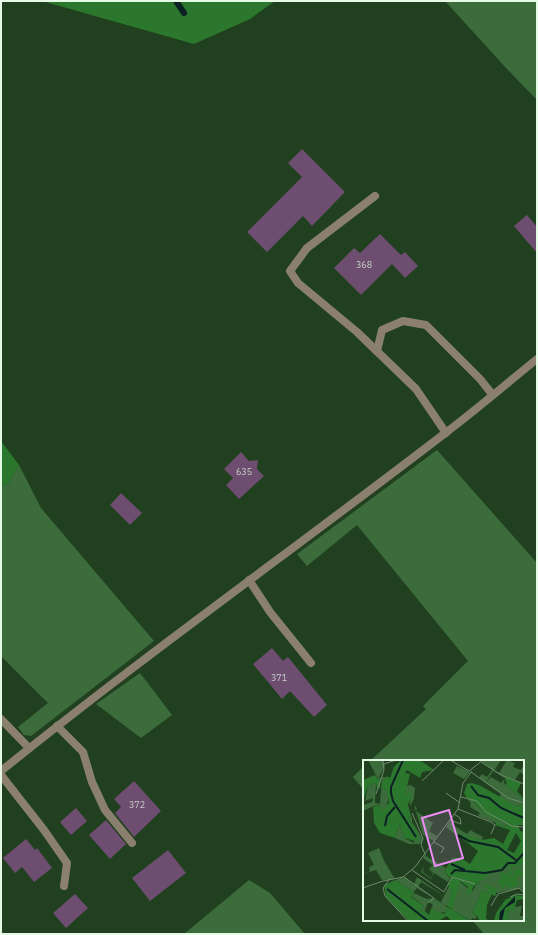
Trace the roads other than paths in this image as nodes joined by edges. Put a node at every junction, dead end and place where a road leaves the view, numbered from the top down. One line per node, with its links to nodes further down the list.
1 (375, 196): 2 (street)
2 (377, 351): 4 (street); 5 (street)
3 (537, 360): 4 (street)
4 (492, 394): 5 (street)
5 (446, 433): 6 (street)
6 (249, 580): 7 (street); 9 (street)
7 (311, 663)
8 (1, 720): 10 (street)
9 (57, 726): 10 (street); 13 (street)
10 (29, 748): 11 (street)
11 (1, 771)
12 (1, 775): 14 (street)
13 (132, 844)
14 (64, 886)

